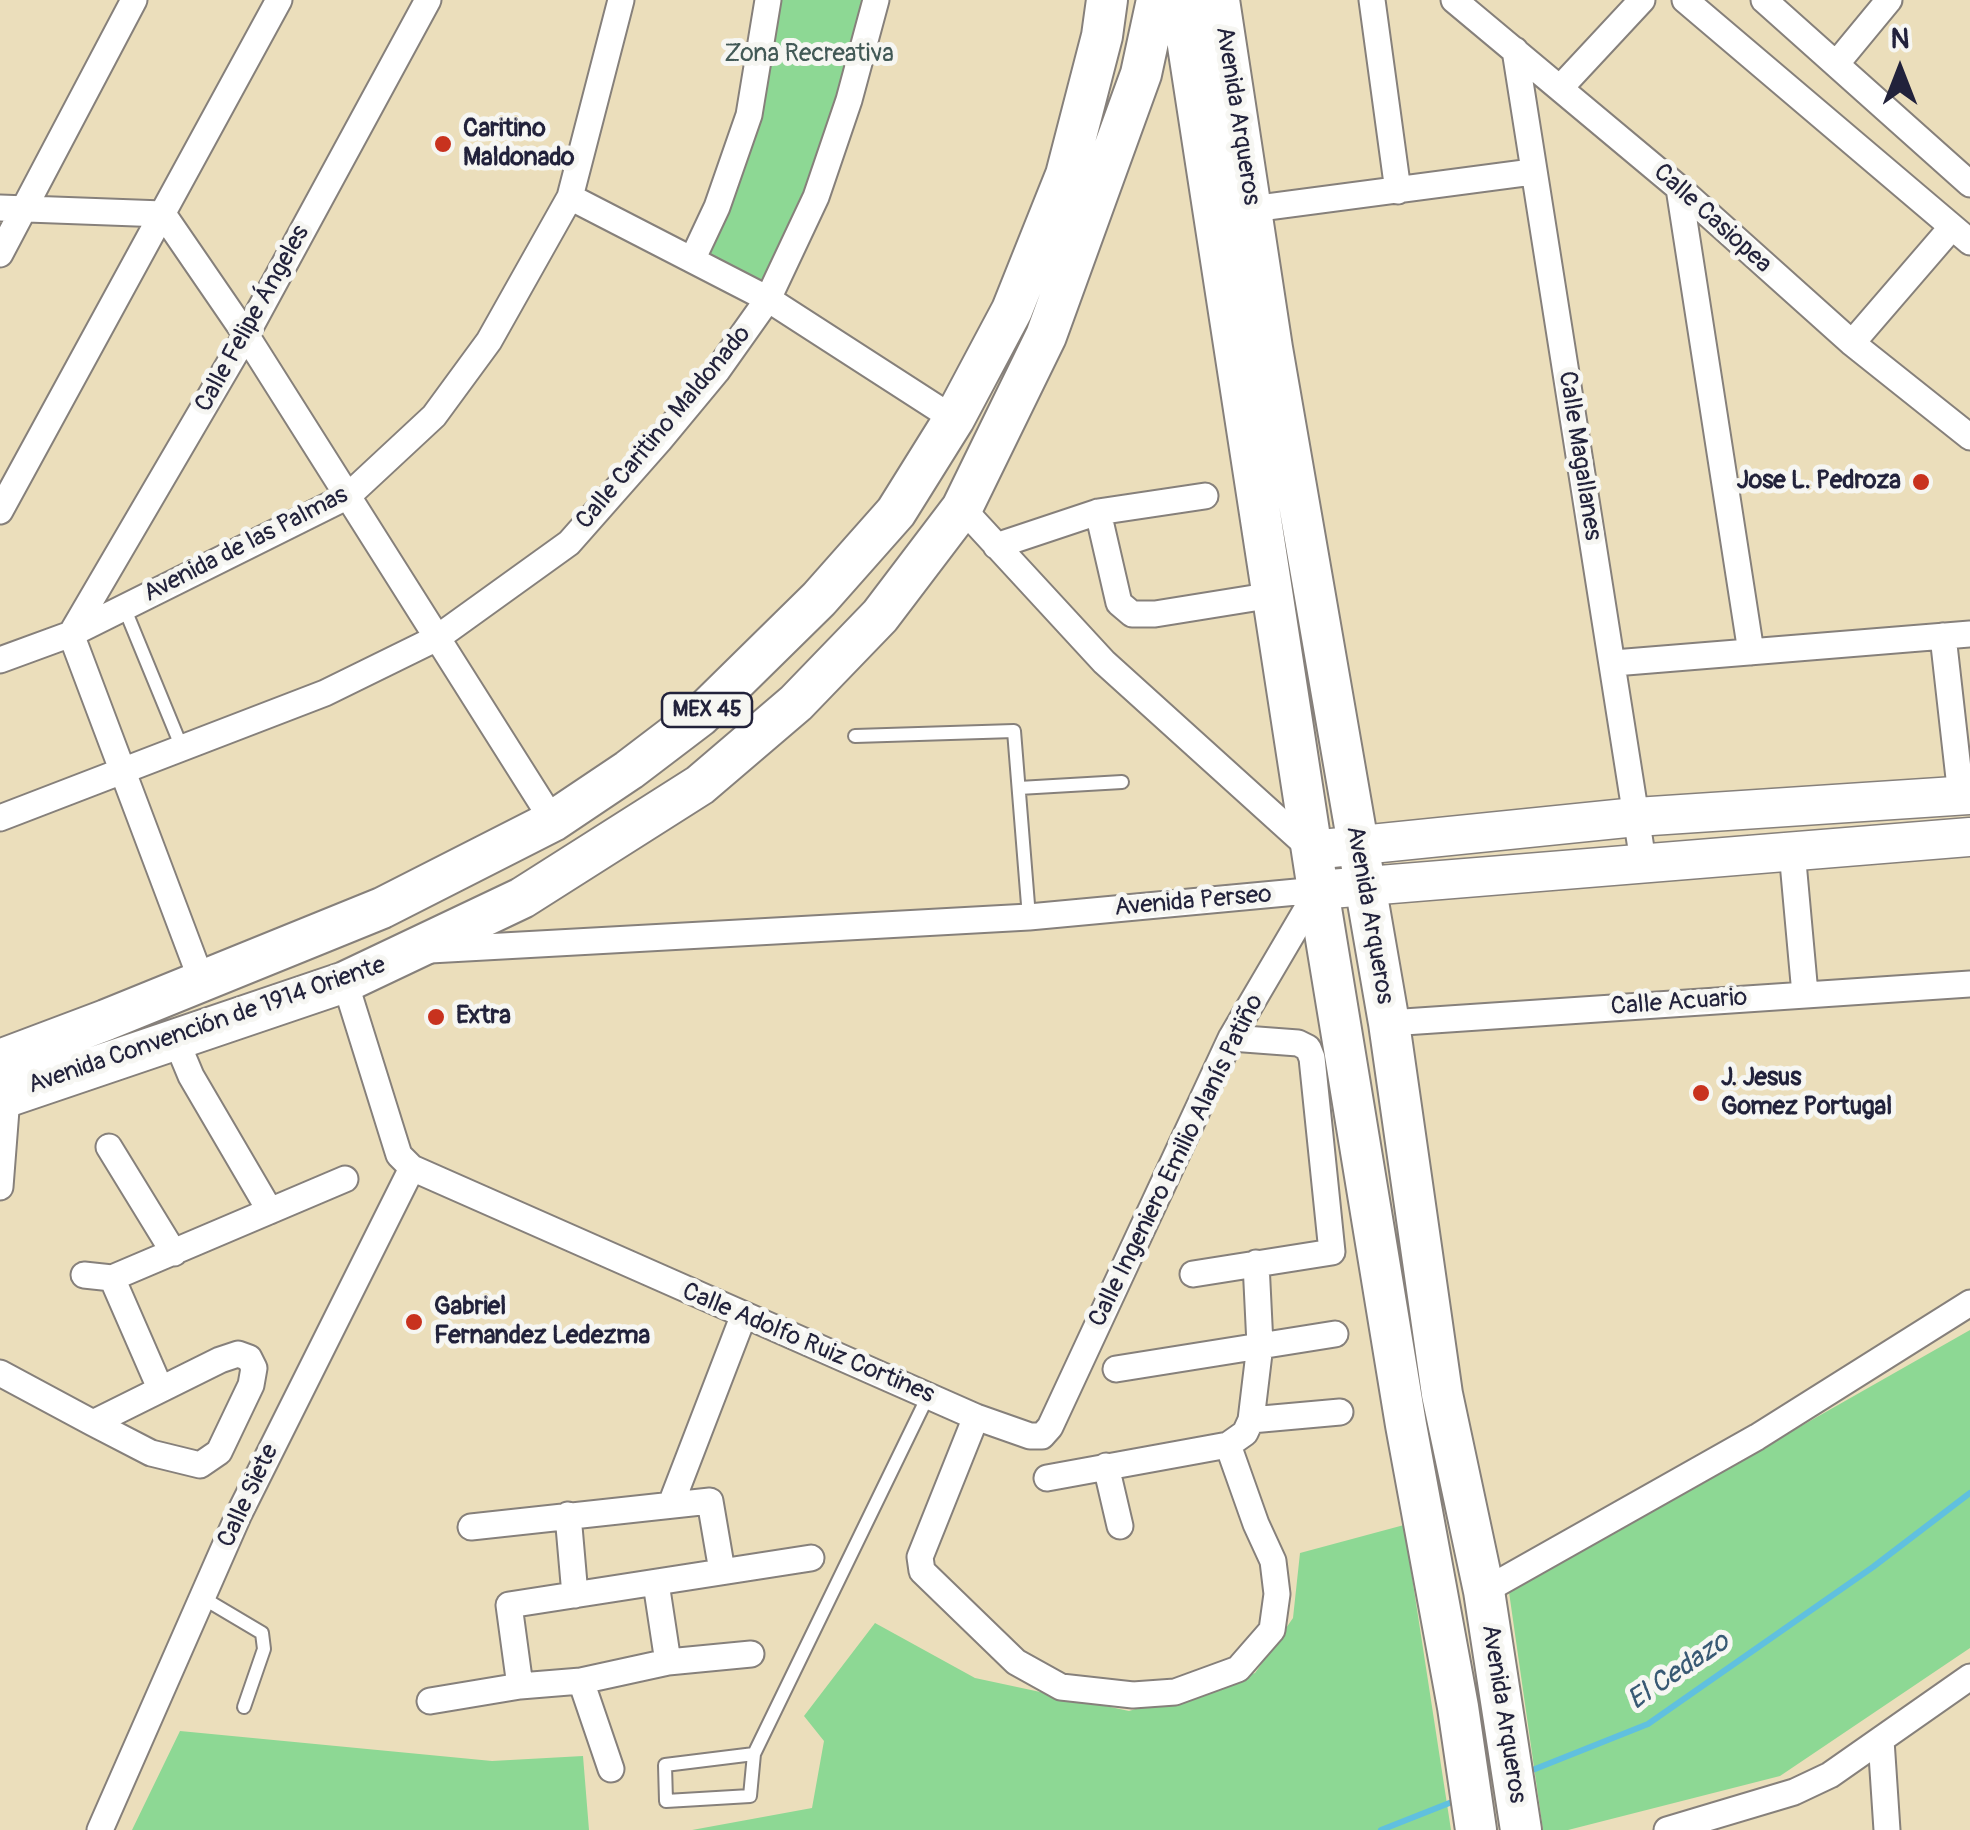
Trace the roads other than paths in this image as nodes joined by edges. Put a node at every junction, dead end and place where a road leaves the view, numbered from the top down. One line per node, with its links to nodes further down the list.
1 (134, 0): 25 (street)
2 (279, 0): 27 (street)
3 (428, 0): 32 (street, Calle Felipe Ángeles)
4 (620, 0): 24 (street, Avenida de las Palmas)
5 (768, 0): 30 (street)
6 (876, 0): 31 (street, Calle Caritino Maldonado)
7 (1107, 0): 34 (main road, Avenida Convención de 1914 Oriente / MEX 45)
8 (1157, 0): 38 (main road, Avenida Convención de 1914 Oriente / MEX 45)
9 (1181, 0): 42 (main road, Avenida Arqueros)
10 (1219, 0): 26 (main road, Avenida Arqueros)
11 (1372, 0): 23 (street)
12 (1454, 0): 17 (street, Calle Casiopea)
13 (1642, 0): 19 (street)
14 (1685, 0): 28 (street)
15 (1764, 0): 18 (street)
16 (1890, 0): 18 (street)
17 (1515, 50): 19 (street, Calle Casiopea); 20 (street, Calle Magallanes)
18 (1837, 63): 21 (street)
19 (1561, 88): 22 (street, Calle Casiopea)
20 (1532, 172): 23 (street); 50 (street, Calle Magallanes)
21 (1970, 184)
22 (1679, 188): 33 (street, Calle Casiopea); 48 (street)
23 (1398, 191): 26 (street)
24 (570, 196): 30 (street); 36 (street, Avenida de las Palmas)
25 (13, 208): 27 (street); 29 (street)
26 (1252, 209): 61 (main road, Avenida Arqueros)
27 (163, 214): 32 (street); 39 (street)
28 (1961, 235): 33 (street)
29 (0, 254)
30 (693, 258): 31 (street)
31 (768, 299): 34 (street); 47 (street, Calle Caritino Maldonado)
32 (246, 336): 36 (street); 44 (street, Calle Felipe Ángeles)
33 (1852, 343): 35 (street, Calle Casiopea)
34 (954, 419): 59 (main road, Avenida Convención de 1914 Oriente / MEX 45)
35 (1970, 437)
36 (348, 496): 43 (street, Avenida de las Palmas); 47 (street)
37 (1205, 496): 40 (street)
38 (962, 508): 41 (street); 68 (main road, Avenida Convención de 1914 Oriente / MEX 45)
39 (0, 511)
40 (1098, 512): 41 (street); 42 (street)
41 (996, 546): 62 (street)
42 (1273, 595): 62 (main road, Avenida Arqueros)
43 (124, 607): 44 (street, Avenida de las Palmas); 52 (lane)
44 (71, 634): 49 (street, Avenida de las Palmas); 53 (street)
45 (1970, 634): 46 (street)
46 (1943, 636): 48 (street); 56 (street)
47 (437, 638): 52 (street, Calle Caritino Maldonado); 59 (street)
48 (1751, 652): 50 (street)
49 (0, 660)
50 (1614, 663): 58 (street, Calle Magallanes)
51 (855, 736): 55 (lane)
52 (182, 748): 53 (street, Calle Caritino Maldonado)
53 (124, 772): 57 (street, Calle Caritino Maldonado); 69 (street)
54 (1122, 782): 55 (lane)
55 (1018, 788): 67 (lane)
56 (1966, 796): 58 (main road)
57 (0, 818)
58 (1636, 818): 61 (main road); 64 (street, Calle Magallanes)
59 (553, 821): 69 (main road, Avenida Convención de 1914 Oriente / MEX 45)
60 (1970, 837): 63 (main road, Avenida Perseo)
61 (1357, 845): 62 (main road); 65 (main road, Avenida Arqueros)
62 (1312, 850): 66 (main road, Avenida Arqueros)
63 (1792, 850): 64 (main road, Avenida Perseo); 72 (street)
64 (1643, 861): 65 (main road, Avenida Perseo)
65 (1363, 885): 66 (main road, Avenida Perseo); 73 (main road, Avenida Arqueros)
66 (1318, 890): 67 (street, Avenida Perseo); 74 (street, Calle Ingeniero Emilio Alanís Patiño); 125 (main road, Avenida Arqueros)
67 (1029, 917): 68 (street, Avenida Perseo)
68 (416, 951): 70 (main road, Avenida Convención de 1914 Oriente / MEX 45)
69 (201, 979): 76 (main road, Avenida Convención de 1914 Oriente / MEX 45)
70 (346, 982): 75 (main road, Avenida Convención de 1914 Oriente / MEX 45); 78 (street)
71 (1970, 984): 72 (street, Calle Acuario)
72 (1806, 994): 73 (street, Calle Acuario)
73 (1388, 1023): 110 (main road, Avenida Arqueros)
74 (1231, 1038): 83 (street); 99 (street, Calle Ingeniero Emilio Alanís Patiño)
75 (176, 1040): 76 (main road, Avenida Convención de 1914 Oriente / MEX 45); 81 (street)
76 (2, 1085): 80 (street)
77 (109, 1148): 82 (street)
78 (412, 1168): 88 (street, Calle Adolfo Ruiz Cortines); 112 (street, Calle Siete)
79 (345, 1178): 81 (street)
80 (0, 1187)
81 (270, 1211): 82 (street)
82 (174, 1253): 86 (street)
83 (1256, 1264): 84 (street); 90 (street)
84 (1193, 1274)
85 (84, 1275): 86 (street)
86 (112, 1278): 93 (street)
87 (1970, 1303): 110 (street)
88 (743, 1317): 94 (street, Calle Adolfo Ruiz Cortines); 103 (street)
89 (1334, 1334): 90 (street)
90 (1260, 1345): 91 (street); 97 (street)
91 (1116, 1369)
92 (0, 1373): 98 (street)
93 (160, 1388): 98 (street); 98 (street)
94 (928, 1396): 96 (street, Calle Adolfo Ruiz Cortines); 121 (lane)
95 (1340, 1412): 97 (street)
96 (976, 1417): 99 (street, Calle Adolfo Ruiz Cortines); 100 (street)
97 (1251, 1420): 100 (street)
98 (93, 1423)
99 (1042, 1436)
100 (1228, 1445): 101 (street)
101 (1106, 1466): 102 (street); 105 (street)
102 (1048, 1478)
103 (672, 1504): 104 (street); 108 (street)
104 (568, 1514): 106 (street); 111 (street)
105 (1120, 1526)
106 (471, 1527)
107 (811, 1558): 108 (street)
108 (722, 1571): 109 (street)
109 (656, 1584): 111 (street); 114 (street)
110 (1484, 1590): 126 (main road, Avenida Arqueros)
111 (575, 1594): 117 (street)
112 (202, 1598): 119 (lane); 124 (street, Calle Siete)
113 (751, 1654): 114 (street)
114 (668, 1662): 116 (street)
115 (1970, 1677): 120 (street)
116 (580, 1680): 117 (street); 122 (street)
117 (520, 1686): 118 (street)
118 (430, 1701)
119 (244, 1706)
120 (1882, 1740): 123 (street); 128 (street)
121 (754, 1754): 121 (lane)
122 (611, 1769)
123 (1730, 1820): 127 (street)
124 (100, 1830)
125 (1476, 1830)
126 (1521, 1830)
127 (1667, 1830)
128 (1888, 1830)

